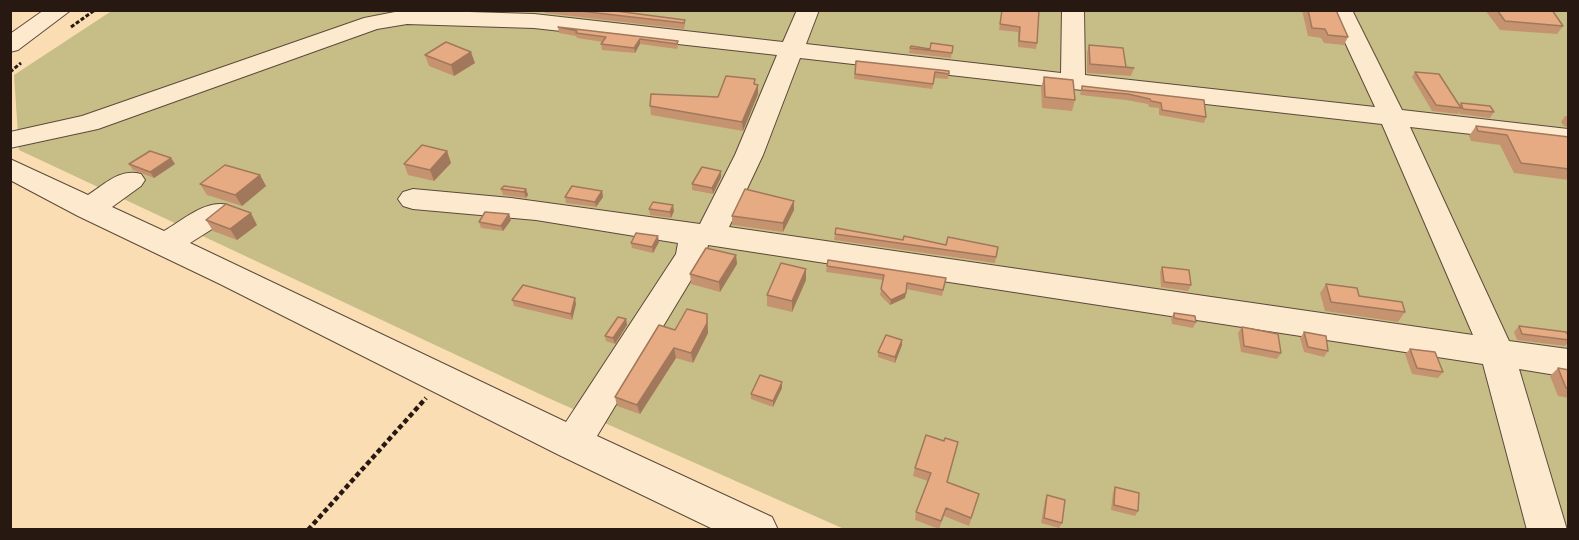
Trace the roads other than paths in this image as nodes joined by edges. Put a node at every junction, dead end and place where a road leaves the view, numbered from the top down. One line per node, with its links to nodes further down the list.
1 (60, 10): 6 (street)
2 (808, 10): 7 (street)
3 (1072, 10): 8 (street)
4 (1341, 10): 9 (street)
5 (538, 16): 7 (street); 11 (street)
6 (14, 33)
7 (793, 49): 8 (street); 17 (street)
8 (1073, 82): 9 (street)
9 (1392, 116): 10 (street); 19 (street)
10 (1569, 137)
11 (10, 140)
12 (10, 168): 15 (street)
13 (130, 180): 15 (street)
14 (412, 199): 17 (street)
15 (88, 208): 18 (street)
16 (218, 212): 18 (street)
17 (702, 235): 19 (street); 21 (street)
18 (166, 244): 21 (street)
19 (1497, 352): 20 (street); 23 (street)
20 (1569, 363)
21 (572, 444): 22 (street)
22 (758, 530)
23 (1547, 530)

